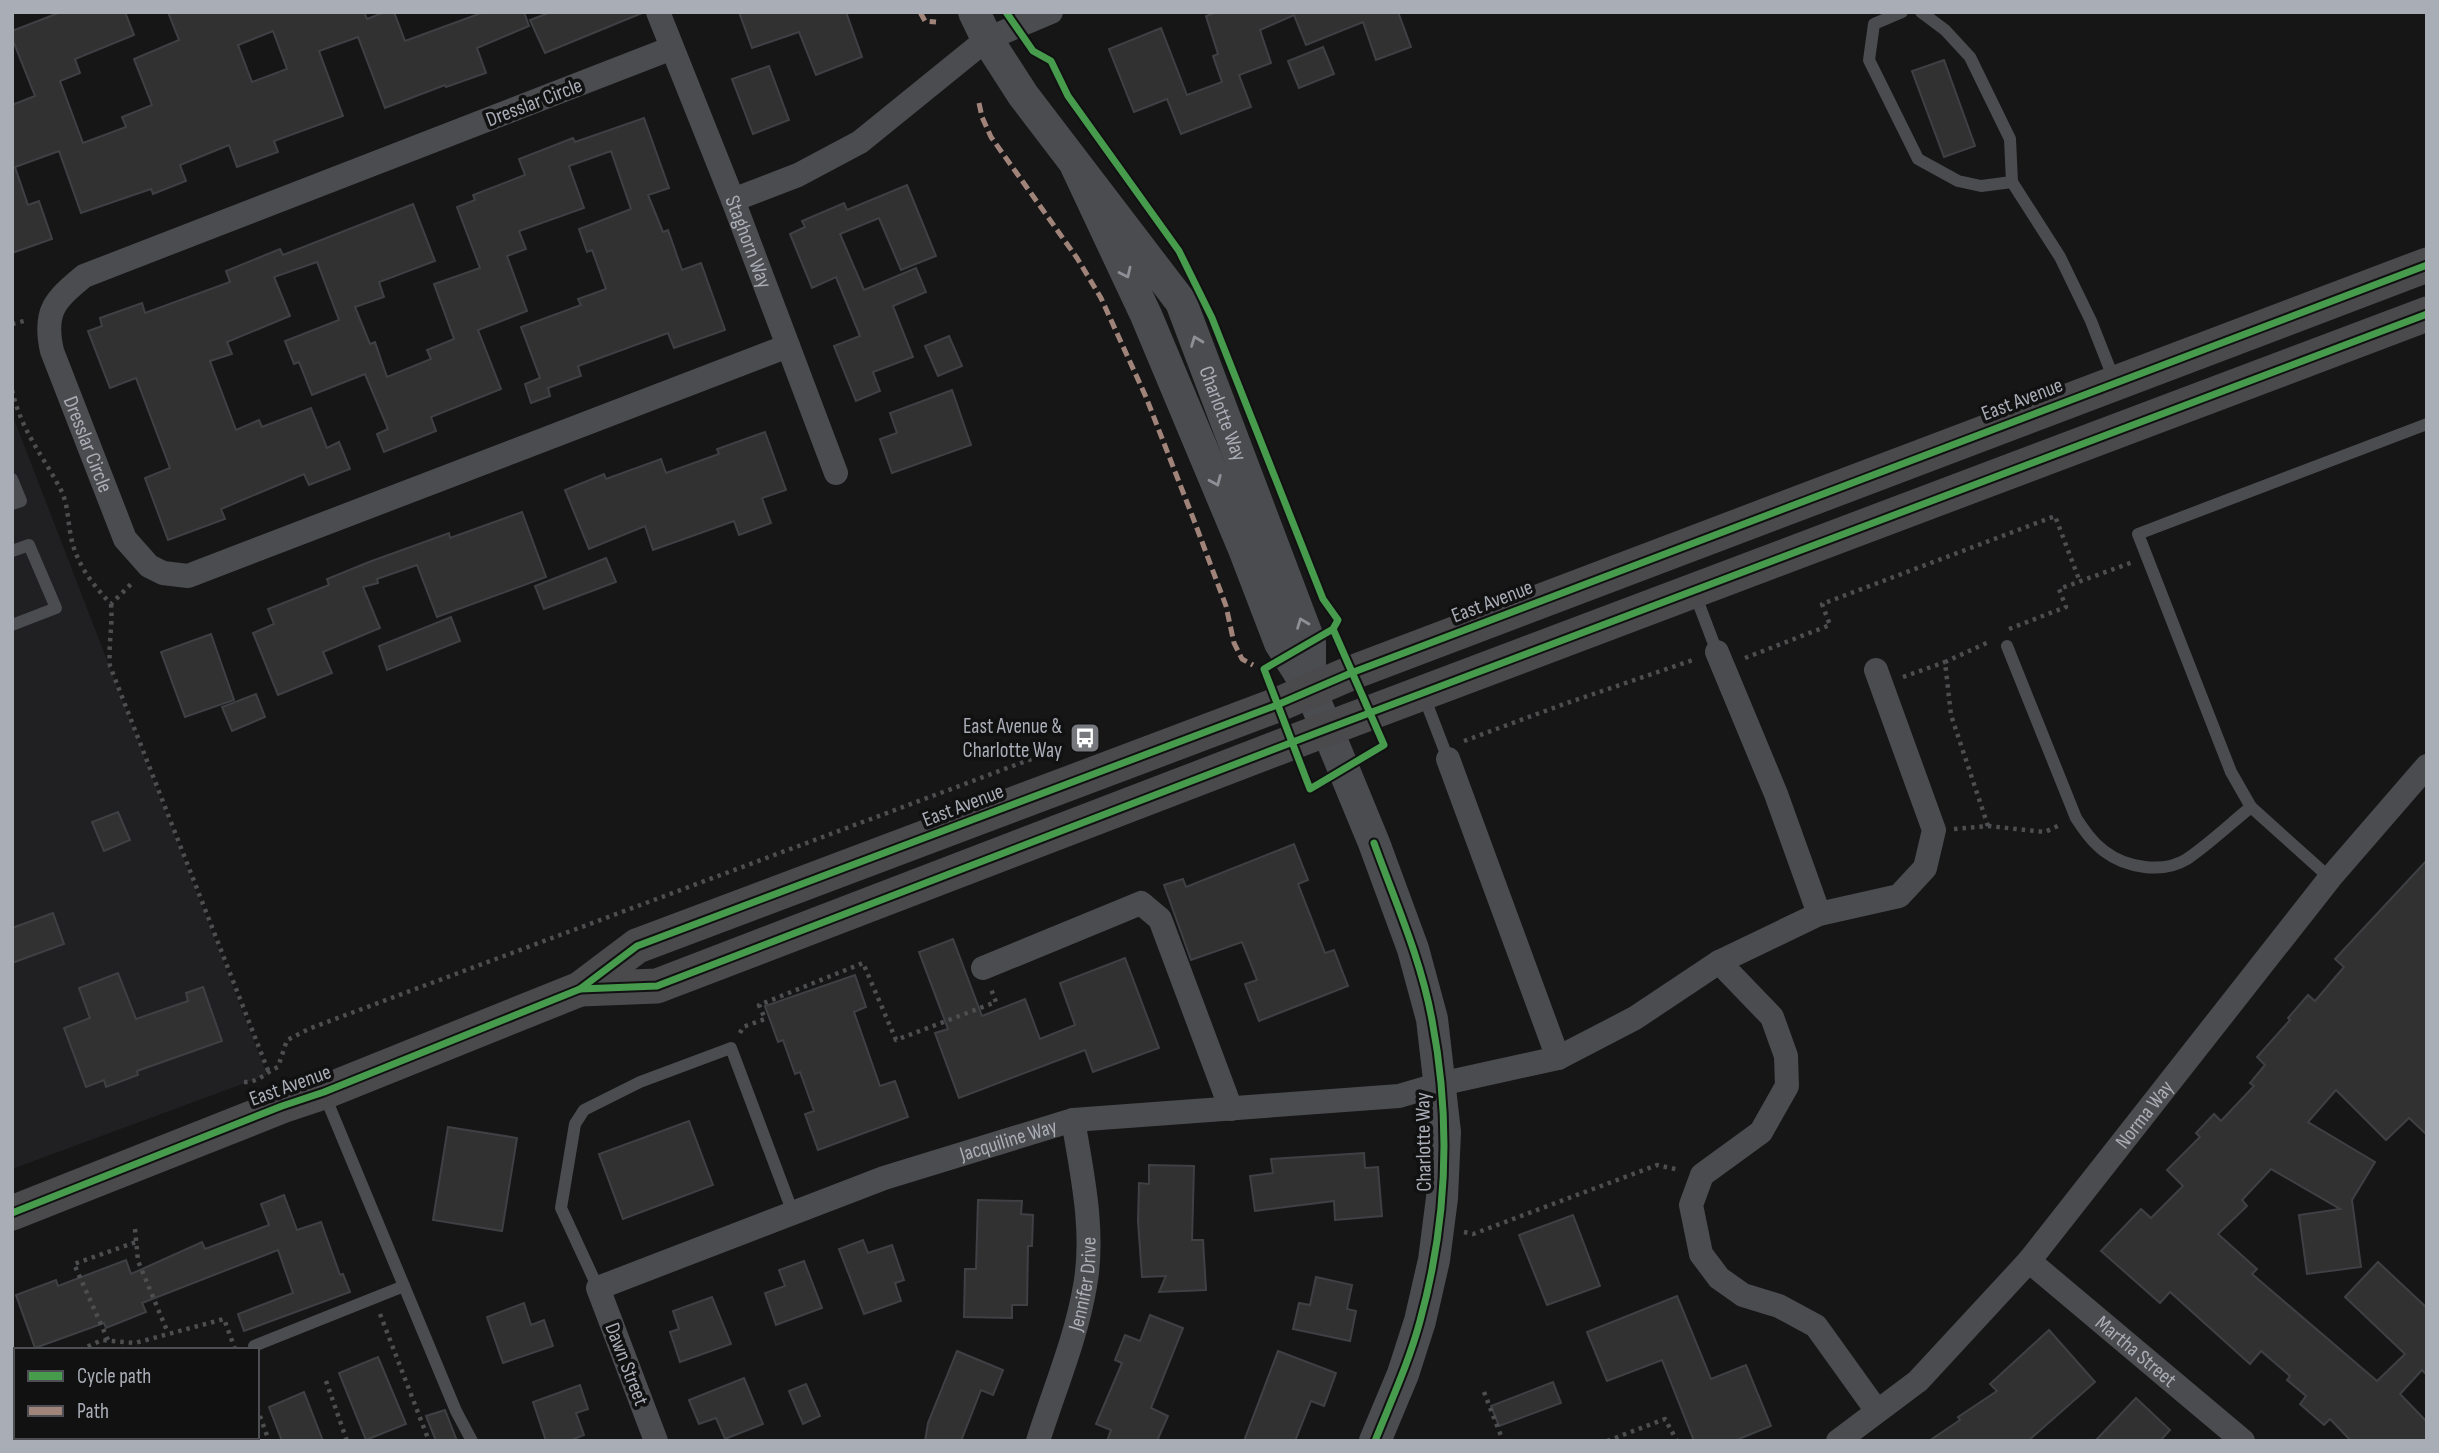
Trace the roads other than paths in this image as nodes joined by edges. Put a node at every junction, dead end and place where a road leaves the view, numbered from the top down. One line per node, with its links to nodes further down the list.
1 (659, 12): 6 (street, Staghorn Way)
2 (1051, 12): 5 (street)
3 (1902, 12): 7 (lane)
4 (1921, 12): 7 (lane)
5 (981, 25): 8 (street); 23 (street, Charlotte Way)
6 (672, 48): 8 (street, Staghorn Way); 11 (street, Dresslar Circle)
7 (2012, 182): 12 (lane)
8 (733, 200): 11 (street, Staghorn Way)
9 (2427, 265): 12 (main road, East Avenue)
10 (2427, 314): 18 (main road, East Avenue)
11 (788, 346): 14 (street, Staghorn Way)
12 (2115, 383): 23 (main road, East Avenue)
13 (2427, 424): 28 (lane)
14 (836, 472)
15 (12, 478): 16 (lane)
16 (12, 504)
17 (12, 551): 19 (lane)
18 (1694, 592): 21 (lane); 24 (main road, East Avenue)
19 (12, 625)
20 (2007, 646): 28 (lane)
21 (1720, 659): 30 (street)
22 (1878, 678): 30 (street, Jacquiline Way)
23 (1310, 690): 25 (street, Charlotte Way); 33 (main road, East Avenue)
24 (1423, 693): 25 (main road, East Avenue); 26 (lane)
25 (1327, 729): 33 (main road, East Avenue); 35 (street, Charlotte Way)
26 (1447, 754): 34 (street)
27 (2427, 766): 29 (street, Norma Way)
28 (2251, 807): 29 (lane)
29 (2330, 878): 41 (street, Norma Way)
30 (1819, 914): 31 (street, Jacquiline Way)
31 (1719, 962): 34 (street, Jacquiline Way); 45 (street)
32 (983, 968): 37 (street)
33 (580, 989): 36 (main road, East Avenue)
34 (1558, 1058): 35 (street, Jacquiline Way)
35 (1440, 1084): 37 (street, Jacquiline Way); 49 (street, Charlotte Way)
36 (324, 1092): 39 (main road, East Avenue); 42 (lane)
37 (1231, 1109): 38 (street, Jacquiline Way)
38 (1073, 1120): 40 (street, Jacquiline Way); 48 (street, Jennifer Drive)
39 (12, 1213)
40 (793, 1213): 43 (street, Jacquiline Way); 43 (lane)
41 (2029, 1261): 45 (street, Norma Way); 51 (street, Martha Street)
42 (404, 1286): 44 (lane); 46 (lane)
43 (598, 1288): 47 (street, Dawn Street)
44 (254, 1346)
45 (1877, 1411): 50 (street, Norma Way)
46 (472, 1441)
47 (656, 1441)
48 (1038, 1441)
49 (1375, 1441)
50 (1838, 1441)
51 (2243, 1441)

